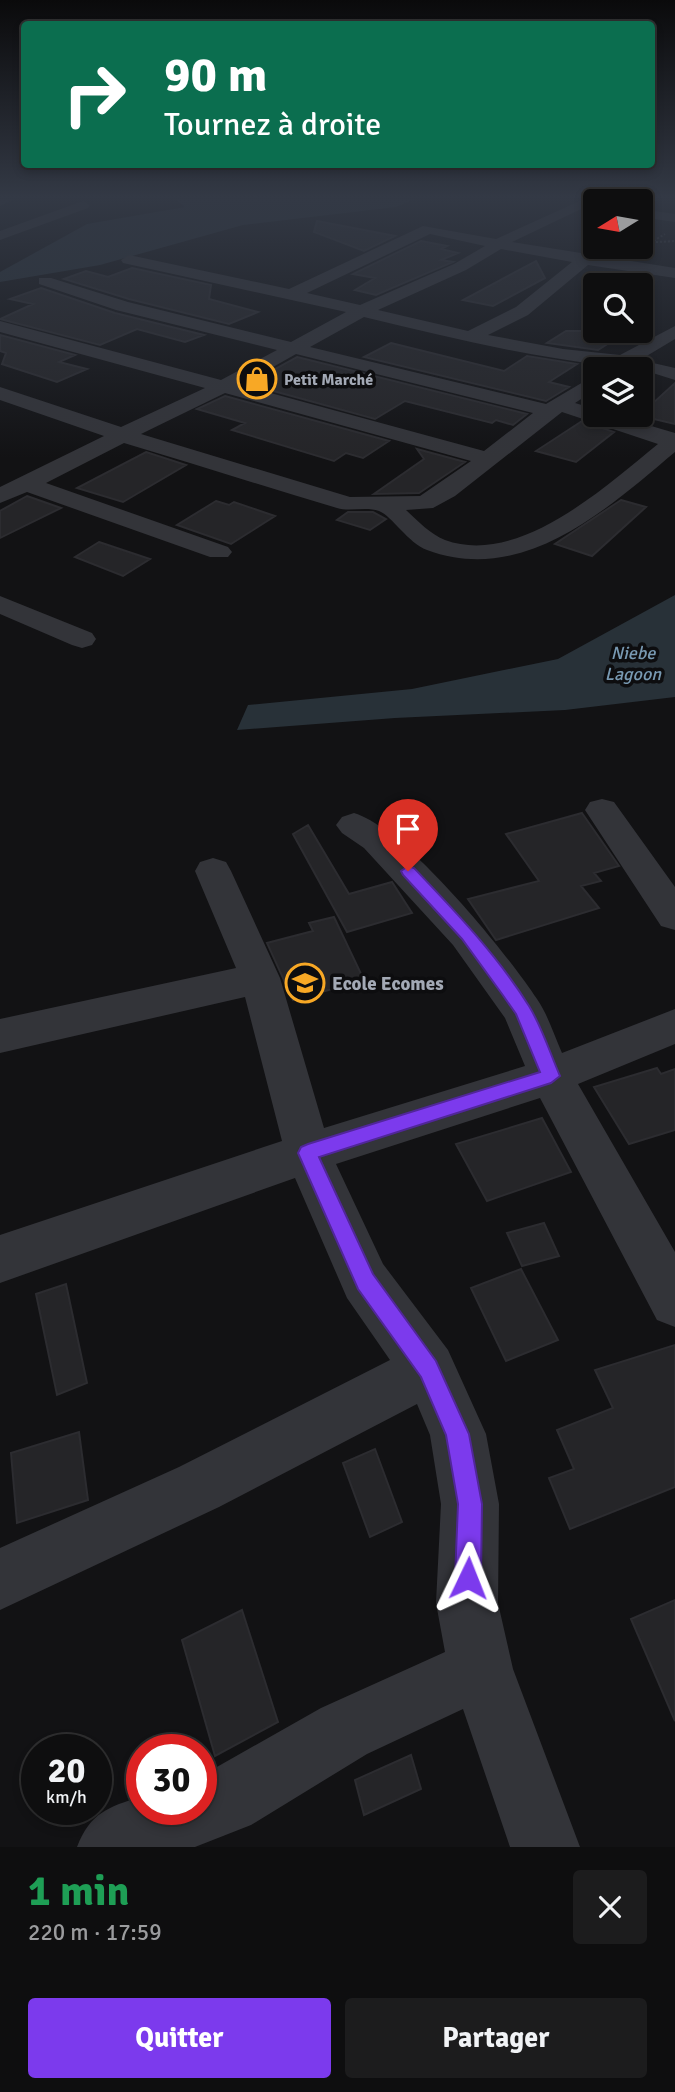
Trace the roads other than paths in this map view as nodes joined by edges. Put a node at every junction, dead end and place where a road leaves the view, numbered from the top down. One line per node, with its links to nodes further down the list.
1 (56, 285): 12 (street)
2 (247, 285): 7 (street)
3 (284, 285): 7 (street)
4 (307, 285): 7 (street)
5 (419, 285): 8 (street)
6 (553, 285): 11 (street)
7 (295, 291): 8 (street)
8 (361, 311): 11 (street); 12 (street)
9 (0, 326): 17 (street)
10 (675, 331): 13 (street)
11 (470, 337): 14 (street)
12 (294, 348): 17 (street); 20 (street)
13 (630, 357)
14 (583, 359)
15 (653, 371): 16 (street)
16 (675, 374)
17 (227, 385): 21 (street); 22 (street)
18 (583, 389): 20 (street)
19 (0, 393): 21 (street)
20 (555, 408): 22 (street); 25 (street)
21 (122, 435): 23 (street); 25 (street)
22 (486, 458): 25 (street)
23 (26, 484): 24 (street); 26 (street)
24 (0, 496)
25 (388, 506)
26 (219, 552)
27 (0, 604): 28 (street)
28 (82, 639)
29 (602, 810): 32 (street)
30 (354, 825): 36 (street)
31 (213, 871): 33 (street)
32 (675, 916)
33 (260, 978): 35 (street); 37 (street)
34 (675, 1026): 36 (street)
35 (0, 1036)
36 (551, 1076): 37 (street); 39 (street)
37 (308, 1153): 38 (street); 40 (street)
38 (0, 1259)
39 (675, 1301)
40 (429, 1369): 41 (street); 42 (street)
41 (0, 1579)
42 (481, 1669): 43 (street); 44 (street)
43 (112, 1847)
44 (545, 1847)

